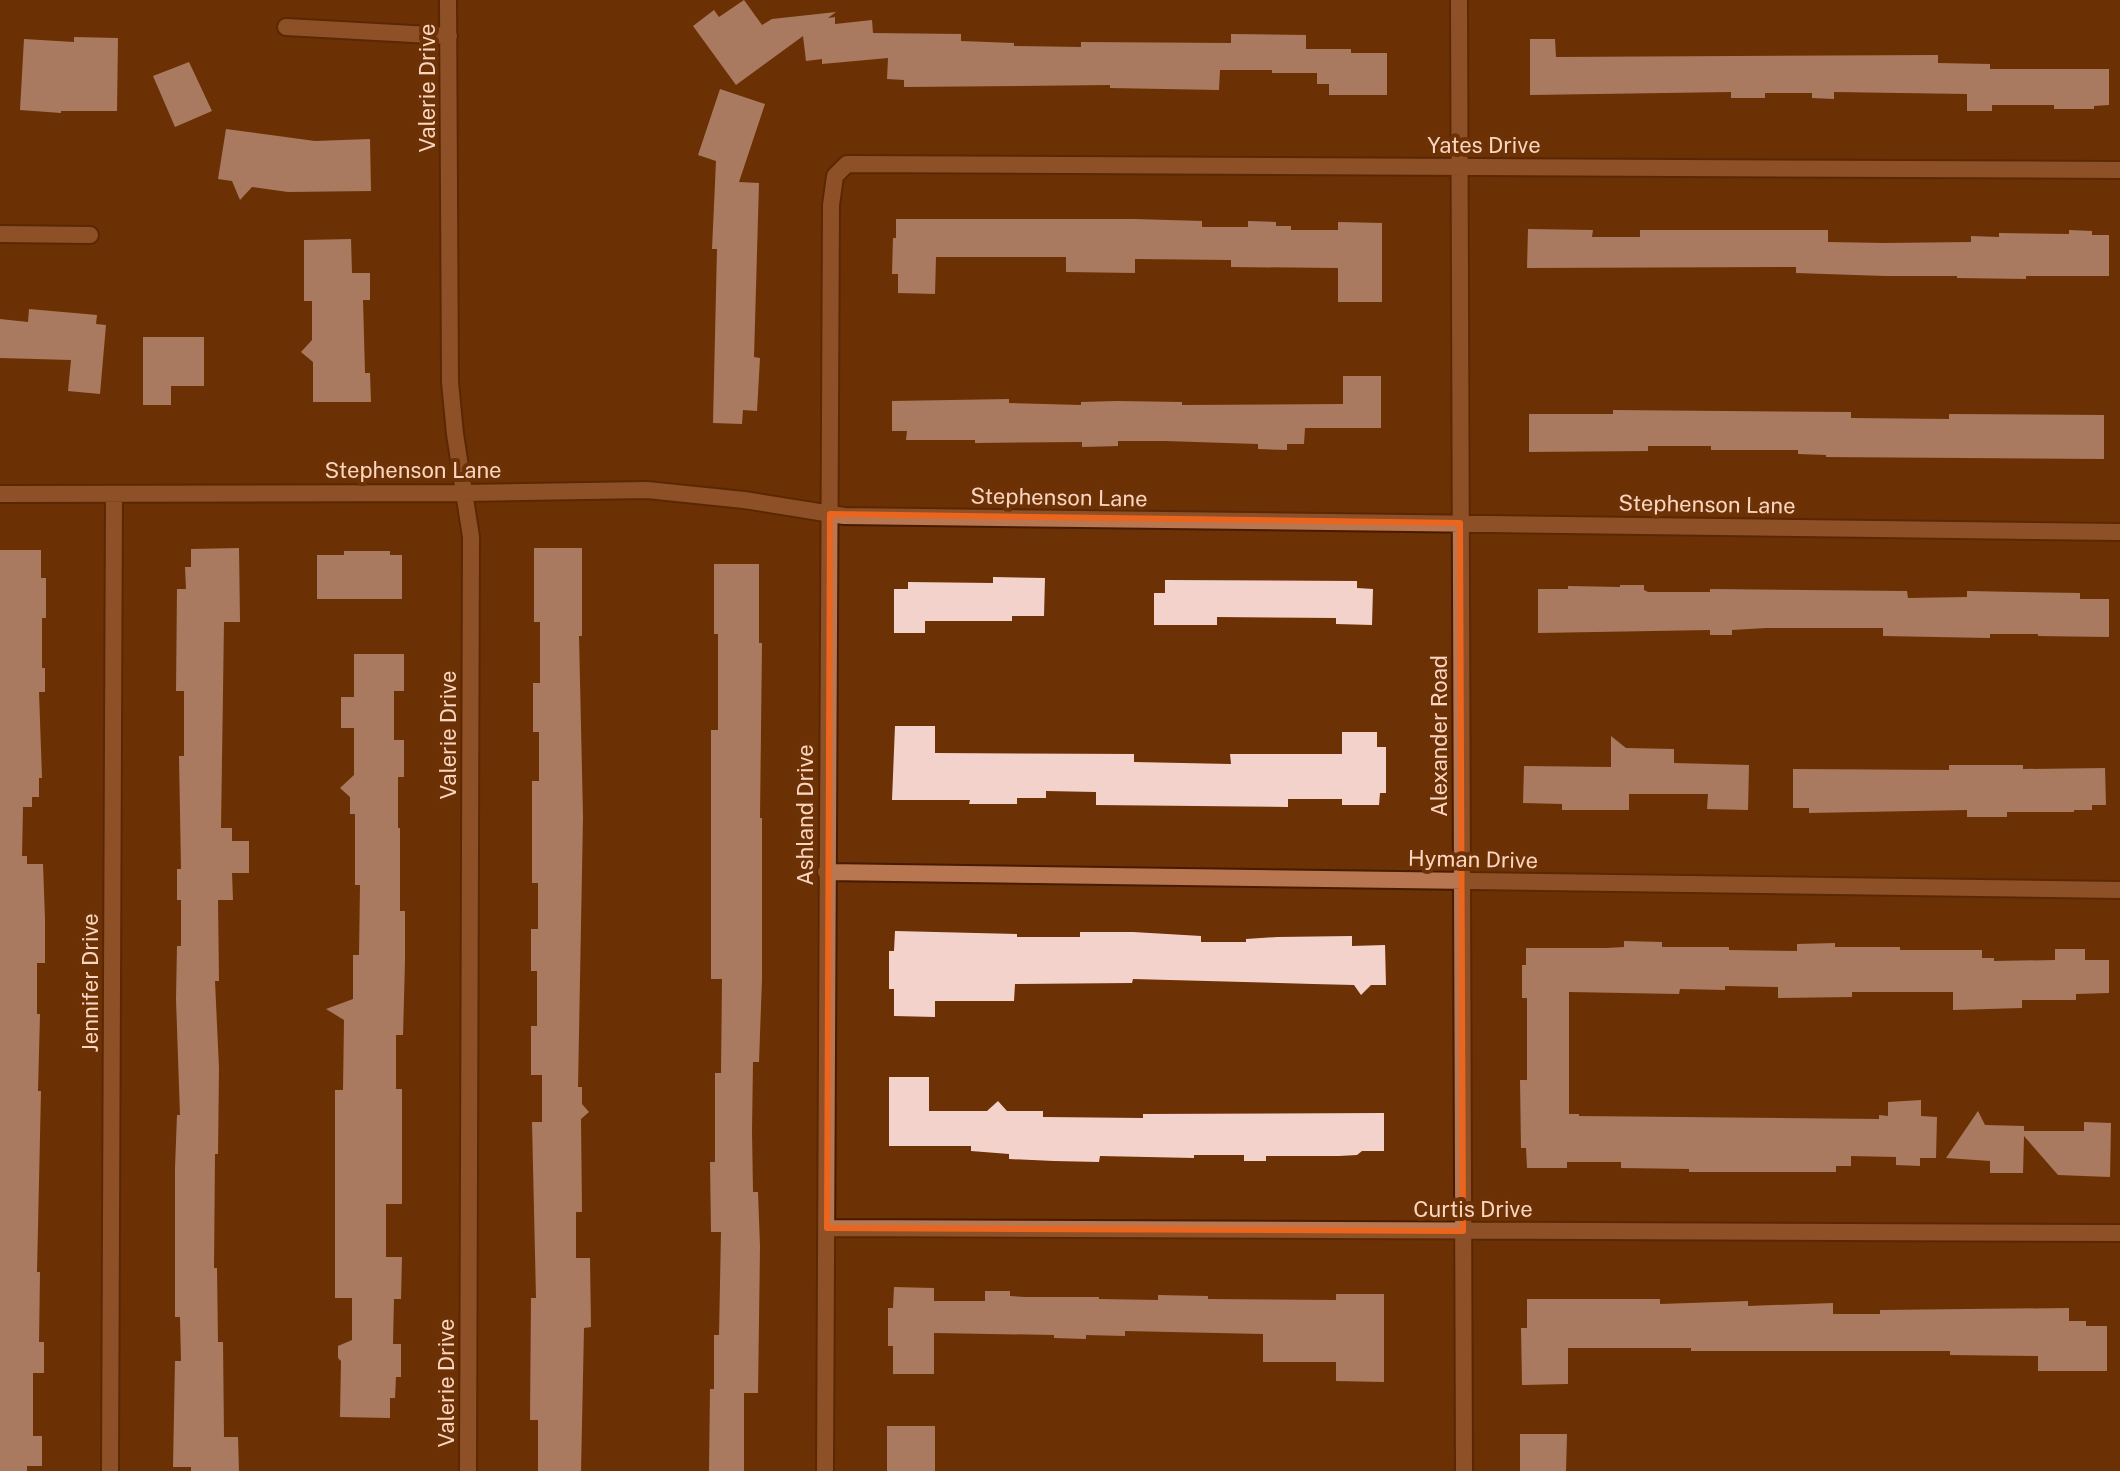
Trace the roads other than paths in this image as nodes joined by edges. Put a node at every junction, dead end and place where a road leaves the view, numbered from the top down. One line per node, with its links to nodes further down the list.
1 (448, 0): 4 (street, Valerie Drive)
2 (1459, 0): 6 (street, Alexander Road)
3 (286, 27): 4 (street)
4 (449, 36): 10 (street, Valerie Drive)
5 (847, 164): 6 (street, Yates Drive); 13 (street, Ashland Drive)
6 (1459, 167): 7 (street, Yates Drive); 14 (street, Alexander Road)
7 (2120, 170)
8 (0, 234): 9 (street)
9 (90, 235)
10 (464, 493): 12 (street, Stephenson Lane); 13 (street, Stephenson Lane); 23 (street, Valerie Drive)
11 (0, 494): 12 (street, Stephenson Lane)
12 (114, 495): 22 (street, Jennifer Drive)
13 (830, 514): 14 (street, Stephenson Lane); 16 (street, Ashland Drive)
14 (1460, 523): 15 (street, Stephenson Lane); 17 (street, Alexander Road)
15 (2120, 532)
16 (826, 872): 17 (street, Hyman Drive); 19 (street, Ashland Drive)
17 (1462, 881): 18 (street, Hyman Drive); 20 (street, Alexander Road)
18 (2120, 890)
19 (827, 1228): 20 (street, Curtis Drive); 24 (street, Ashland Drive)
20 (1463, 1231): 21 (street, Curtis Drive); 25 (street, Alexander Road)
21 (2120, 1233)
22 (110, 1471)
23 (468, 1471)
24 (825, 1471)
25 (1464, 1471)

